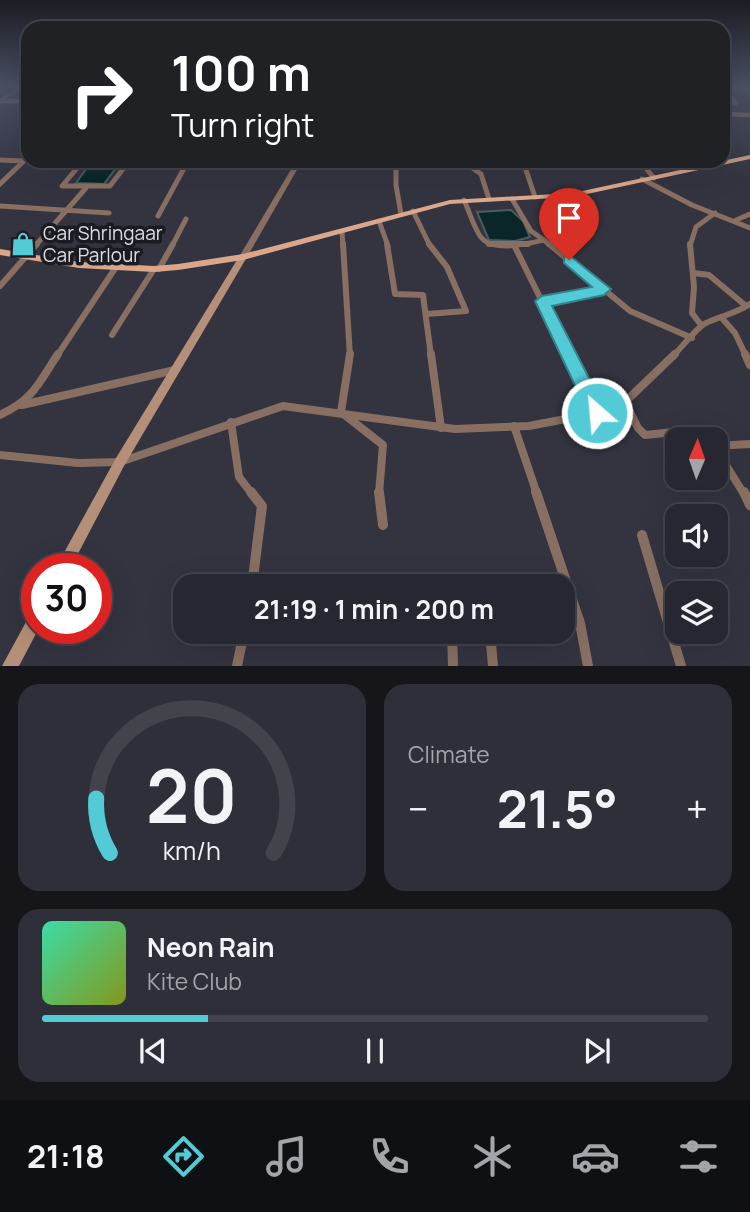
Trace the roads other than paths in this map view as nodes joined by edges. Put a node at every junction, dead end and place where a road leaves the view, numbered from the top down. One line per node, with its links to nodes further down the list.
1 (730, 118): 2 (street)
2 (733, 121)
3 (750, 156): 5 (main road)
4 (21, 159): 6 (street)
5 (730, 159)
6 (0, 160)
7 (21, 164): 19 (street)
8 (77, 168): 20 (street)
9 (124, 168): 20 (street)
10 (184, 168): 32 (street)
11 (295, 168): 42 (street)
12 (396, 168): 30 (street)
13 (472, 168): 22 (street)
14 (525, 168): 21 (street)
15 (646, 168): 17 (street)
16 (691, 168): 17 (main road)
17 (654, 178): 18 (main road)
18 (642, 179): 21 (main road); 29 (street)
19 (0, 184)
20 (86, 188): 26 (street)
21 (535, 197): 23 (main road)
22 (489, 199): 23 (main road); 24 (main road)
23 (512, 199): 38 (street)
24 (464, 200): 27 (main road); 39 (street)
25 (0, 206): 26 (street)
26 (66, 211): 28 (street); 41 (street)
27 (413, 211): 30 (main road); 50 (street)
28 (109, 213)
29 (715, 213): 35 (street); 45 (street)
30 (401, 214): 34 (main road)
31 (750, 214): 35 (street)
32 (158, 216)
33 (186, 219): 44 (street)
34 (379, 221): 37 (main road); 50 (street)
35 (734, 221): 36 (street)
36 (750, 228)
37 (342, 232): 42 (main road); 59 (street)
38 (544, 240): 39 (street); 47 (street)
39 (514, 245): 48 (street)
40 (0, 252): 41 (main road)
41 (27, 256): 43 (main road); 46 (street)
42 (243, 257): 44 (main road); 56 (main road)
43 (116, 267): 44 (main road); 58 (street)
44 (156, 269): 53 (street)
45 (693, 273): 49 (street); 52 (street)
46 (0, 286)
47 (604, 289): 48 (street); 54 (street)
48 (542, 301): 60 (street)
49 (748, 305): 51 (street)
50 (427, 314): 64 (street)
51 (721, 317): 52 (street); 55 (street)
52 (701, 325): 54 (street)
53 (111, 335)
54 (692, 338): 57 (street)
55 (750, 365)
56 (175, 370): 58 (street); 69 (main road)
57 (625, 402): 60 (street); 65 (street)
58 (22, 405): 61 (street)
59 (341, 412): 62 (street); 64 (street); 72 (street)
60 (597, 413): 63 (street)
61 (0, 415)
62 (230, 422): 69 (street); 75 (street)
63 (514, 426): 64 (street); 84 (street)
64 (441, 428)
65 (665, 433)
66 (750, 444): 67 (street)
67 (728, 447)
68 (0, 455): 69 (street)
69 (120, 462): 74 (main road)
70 (728, 466): 71 (street)
71 (750, 505)
72 (383, 525)
73 (642, 535): 85 (street)
74 (71, 553)
75 (254, 574)
76 (22, 644): 80 (main road)
77 (242, 644): 81 (street)
78 (452, 644): 82 (street)
79 (491, 644): 83 (street)
80 (10, 666)
81 (237, 666)
82 (453, 666)
83 (493, 666)
84 (588, 666)
85 (681, 666)

